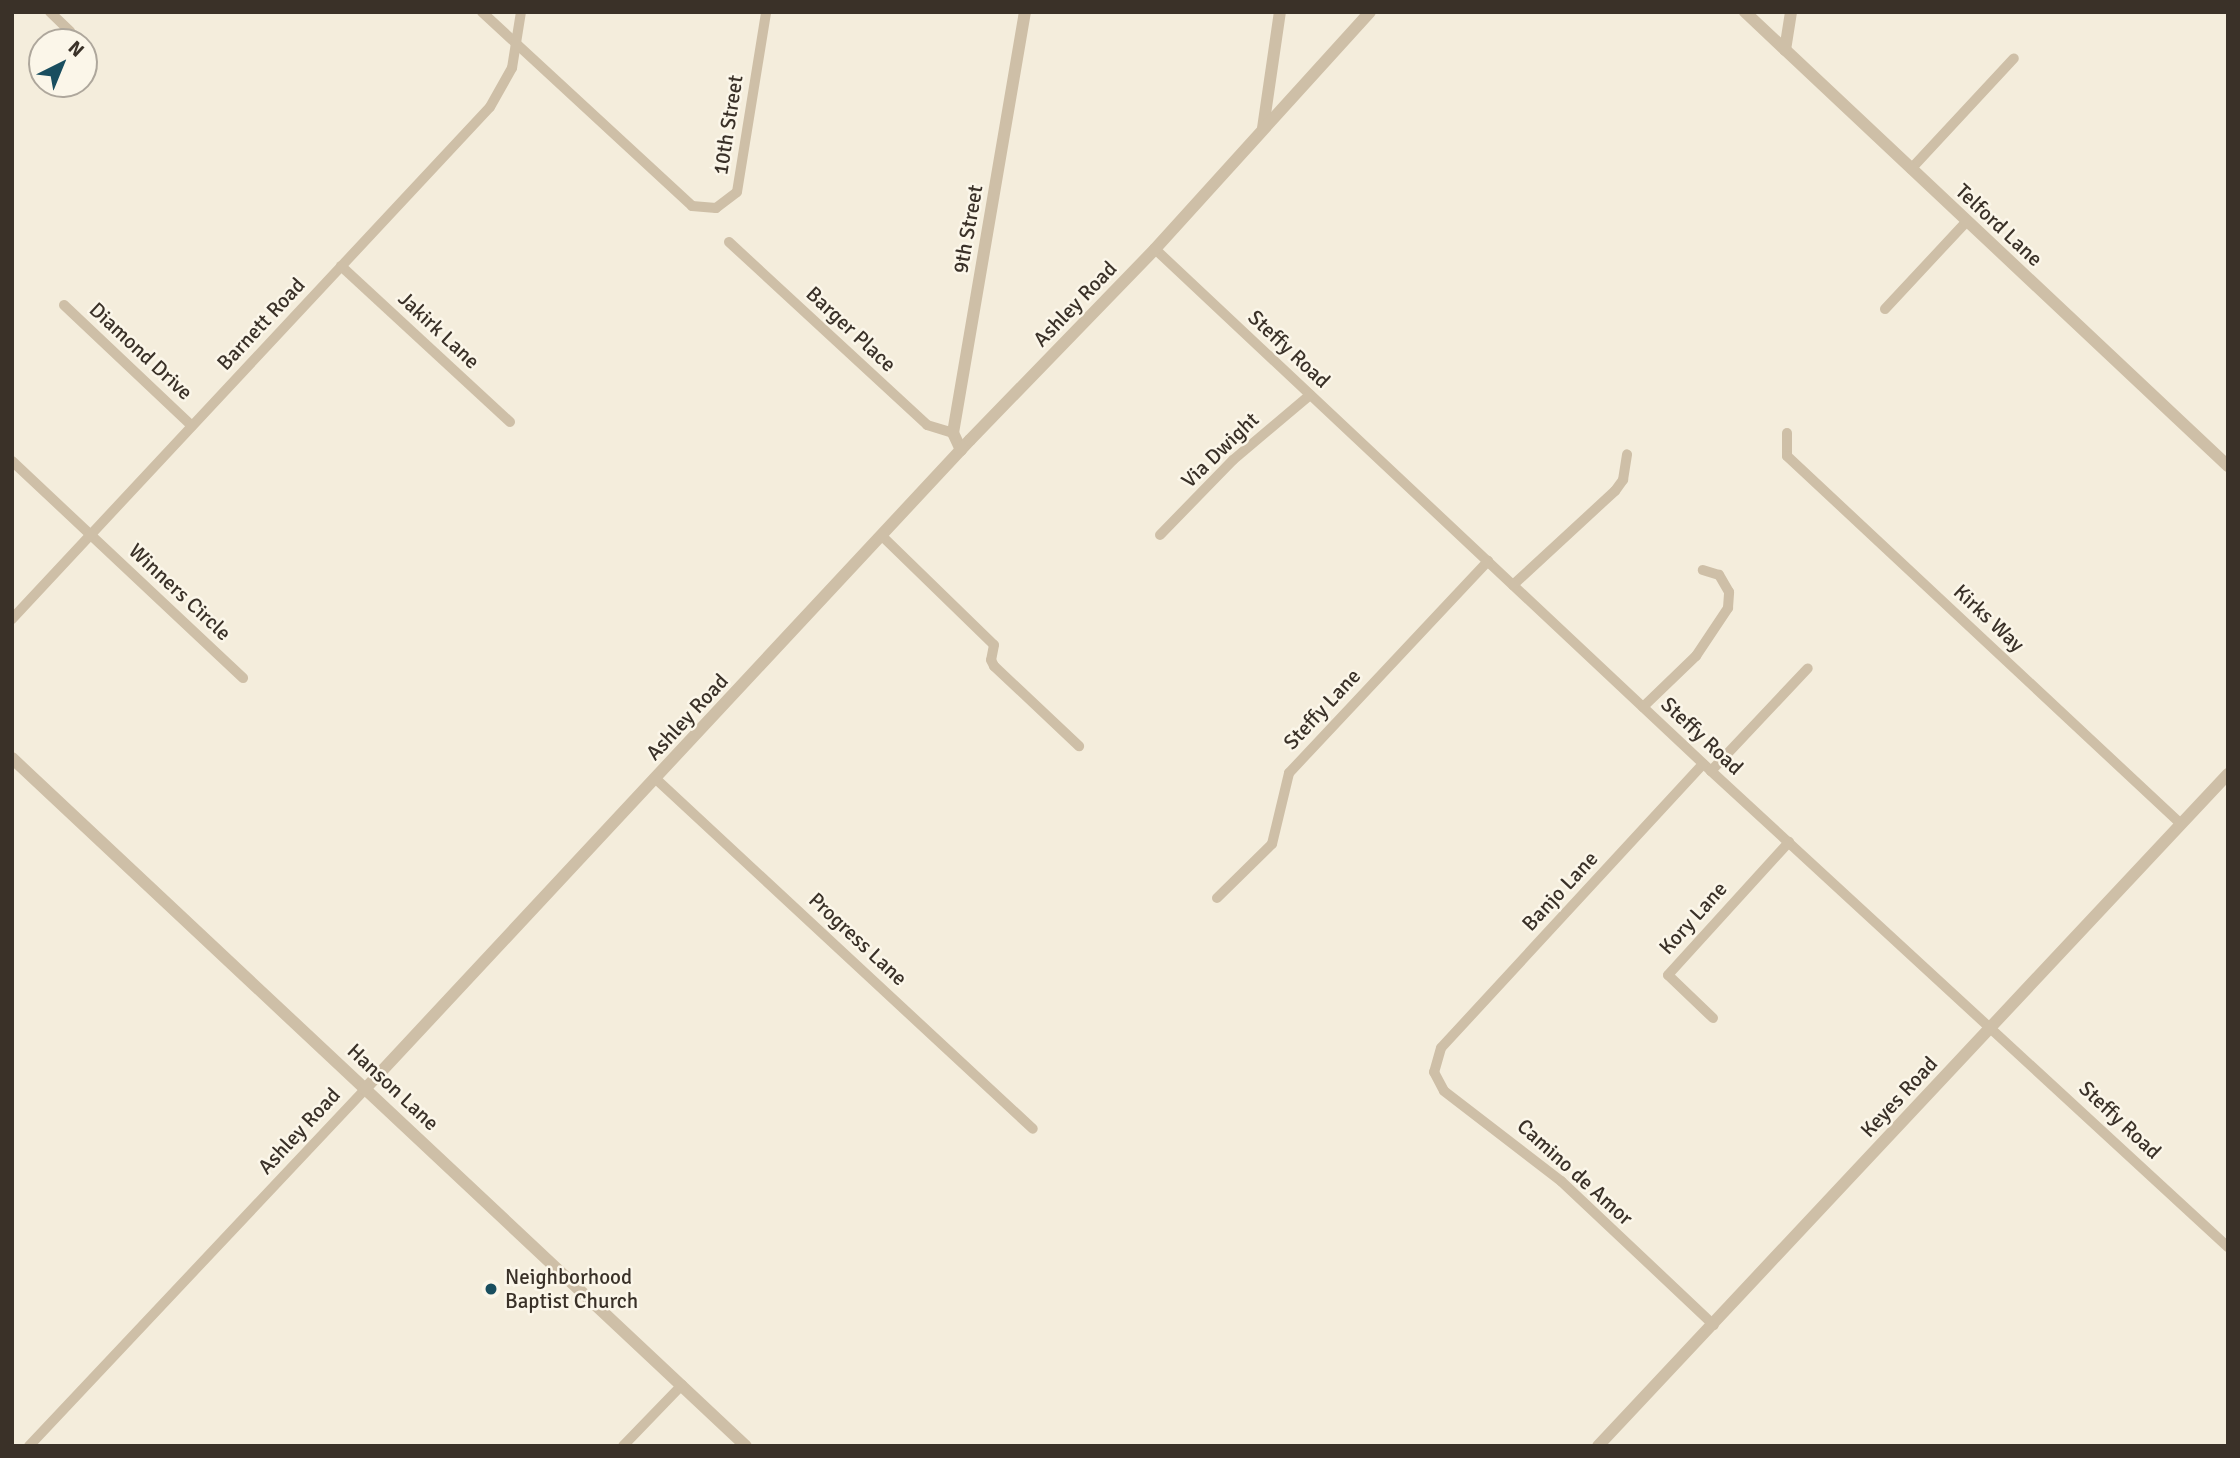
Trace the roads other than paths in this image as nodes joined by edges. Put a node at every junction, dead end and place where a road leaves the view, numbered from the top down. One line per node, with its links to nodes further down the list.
1 (50, 12): 10 (street)
2 (482, 12): 11 (street)
3 (521, 12): 11 (street, Barnett Road)
4 (766, 12): 11 (street, 10th Street)
5 (1025, 12): 25 (street, 9th Street)
6 (1280, 12): 14 (street)
7 (1370, 12): 14 (street, Ashley Road)
8 (1745, 12): 12 (street, Telford Lane)
9 (1791, 12): 12 (street)
10 (67, 28)
11 (516, 42): 19 (street, Barnett Road)
12 (1784, 50): 15 (street, Telford Lane)
13 (2014, 58): 15 (street)
14 (1263, 128): 18 (street, Ashley Road)
15 (1911, 169): 16 (street, Telford Lane)
16 (1967, 221): 21 (street); 30 (street, Telford Lane)
17 (729, 242): 25 (street, Barger Place)
18 (1155, 249): 22 (street, Steffy Road); 27 (street, Ashley Road)
19 (341, 266): 23 (street, Jakirk Lane); 24 (street, Barnett Road)
20 (64, 306): 24 (street, Diamond Drive)
21 (1885, 309)
22 (1310, 395): 32 (street, Via Dwight); 34 (street, Steffy Road)
23 (510, 422)
24 (192, 426): 31 (street, Barnett Road)
25 (953, 433): 27 (street)
26 (1787, 433): 46 (street, Kirks Way)
27 (961, 450): 33 (street, Ashley Road)
28 (1627, 454): 36 (street)
29 (12, 461): 31 (street, Winners Circle)
30 (2228, 466)
31 (91, 534): 37 (street, Barnett Road); 39 (street, Winners Circle)
32 (1160, 535)
33 (882, 536): 41 (street); 45 (street, Ashley Road)
34 (1488, 561): 36 (street, Steffy Road); 48 (street, Steffy Lane)
35 (1703, 570): 40 (street)
36 (1513, 585): 40 (street, Steffy Road)
37 (12, 619)
38 (1808, 668): 43 (street, Banjo Lane)
39 (243, 678)
40 (1643, 707): 43 (street, Steffy Road)
41 (1079, 746)
42 (12, 758): 52 (street, Hanson Lane)
43 (1707, 767): 47 (street, Steffy Road); 51 (street, Banjo Lane)
44 (2228, 774): 46 (street, Keyes Road)
45 (656, 779): 52 (street, Ashley Road); 53 (street, Progress Lane)
46 (2181, 824): 50 (street, Keyes Road)
47 (1789, 842): 49 (street, Kory Lane); 50 (street, Steffy Road)
48 (1217, 898)
49 (1713, 1018)
50 (1991, 1026): 54 (street, Steffy Road); 55 (street, Keyes Road)
51 (1446, 1044): 55 (street, Camino de Amor)
52 (365, 1089): 56 (street, Hanson Lane); 57 (street, Ashley Road)
53 (1033, 1129)
54 (2228, 1247)
55 (1714, 1325): 60 (street, Keyes Road)
56 (682, 1385): 58 (street); 59 (street, Hanson Lane)
57 (29, 1446)
58 (623, 1446)
59 (746, 1446)
60 (1598, 1446)

